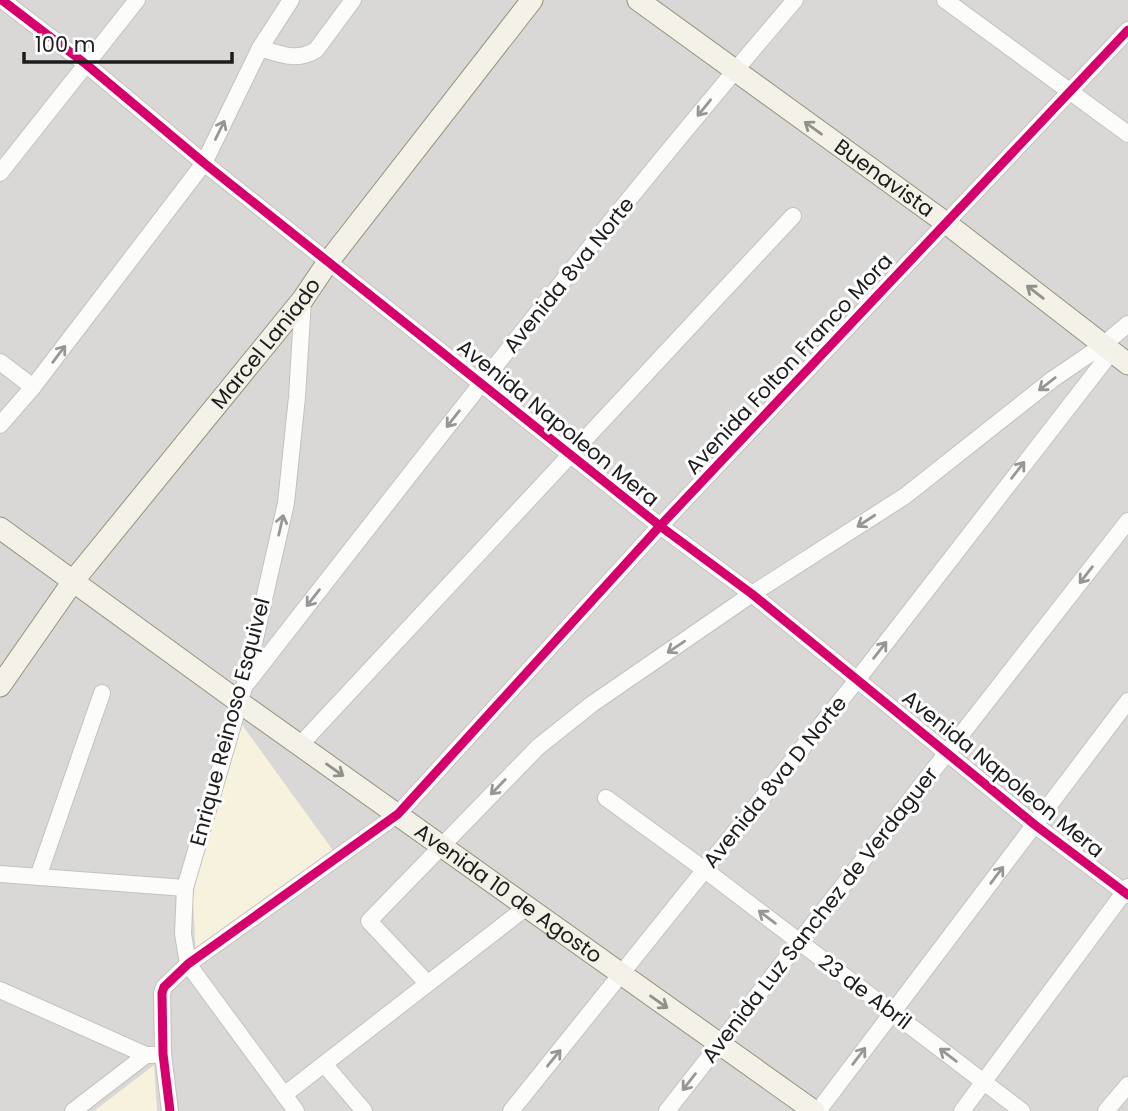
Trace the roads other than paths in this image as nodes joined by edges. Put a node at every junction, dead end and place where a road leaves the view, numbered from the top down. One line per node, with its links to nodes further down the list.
1 (2, 0): 11 (street, Avenida Napoleon Mera)
2 (137, 0): 11 (street)
3 (291, 0): 10 (street)
4 (353, 0): 10 (street)
5 (533, 0): 19 (street, Marcel Laniado)
6 (638, 0): 12 (street, Buenavista)
7 (795, 0): 12 (street, Avenida 8va Norte)
8 (945, 0): 13 (street)
9 (1128, 30): 13 (street, Avenida Folton Franco Mora)
10 (260, 48): 15 (street, one-way to 10)
11 (87, 65): 15 (street, Avenida Napoleon Mera); 16 (street)
12 (734, 71): 18 (street, Buenavista, one-way to 12); 24 (street, Avenida 8va Norte, one-way to 24)
13 (1071, 92): 14 (street); 18 (street, Avenida Folton Franco Mora)
14 (1128, 134)
15 (204, 163): 19 (street, Avenida Napoleon Mera); 25 (street, one-way to 15)
16 (0, 173)
17 (793, 216): 27 (street)
18 (946, 223): 22 (street, Buenavista, one-way to 18); 29 (street, Avenida Folton Franco Mora)
19 (328, 262): 20 (street, Marcel Laniado); 24 (street, Avenida Napoleon Mera)
20 (303, 299): 31 (street, Marcel Laniado); 36 (street, Enrique Reinoso Esquivel, one-way to 20)
21 (1128, 324): 22 (street)
22 (1114, 353): 32 (street, one-way to 32); 33 (street, Avenida 8va D Norte, one-way to 22)
23 (0, 362): 25 (street)
24 (481, 383): 27 (street, Avenida Napoleon Mera); 36 (street, Avenida 8va Norte, one-way to 36)
25 (33, 387): 26 (street)
26 (0, 425)
27 (572, 454): 29 (street, Avenida Napoleon Mera); 38 (street)
28 (1128, 521): 39 (street, Avenida Luz Sanchez de Verdaguer, one-way to 39)
29 (660, 526): 32 (street, Avenida Napoleon Mera); 41 (street, Avenida Folton Franco Mora)
30 (0, 528): 31 (street, Avenida 10 de Agosto)
31 (74, 580): 34 (street, Marcel Laniado); 36 (street, Avenida 10 de Agosto)
32 (752, 594): 33 (street, Avenida Napoleon Mera); 43 (street, one-way to 43)
33 (857, 680): 39 (street, Avenida Napoleon Mera); 44 (street, Avenida 8va D Norte)
34 (0, 686)
35 (102, 692): 46 (street)
36 (242, 694): 38 (street, Avenida 10 de Agosto); 47 (street, Enrique Reinoso Esquivel)
37 (1128, 701): 42 (street)
38 (300, 745): 41 (street, Avenida 10 de Agosto, one-way to 41)
39 (947, 753): 42 (street, Avenida Napoleon Mera); 50 (street, Avenida Luz Sanchez de Verdaguer)
40 (606, 798): 44 (street, 23 de Abril)
41 (398, 814): 43 (street, Avenida 10 de Agosto); 51 (street, Avenida Folton Franco Mora)
42 (1035, 825): 48 (street, Avenida Napoleon Mera); 55 (street, one-way to 42)
43 (442, 845): 49 (street, Avenida 10 de Agosto); 53 (street)
44 (705, 870): 50 (street, 23 de Abril, one-way to 44); 52 (street, Avenida 8va D Norte)
45 (0, 874): 46 (street)
46 (38, 877): 47 (street)
47 (185, 888): 51 (street, Enrique Reinoso Esquivel)
48 (1127, 891): 60 (street)
49 (528, 906): 52 (street, Avenida 10 de Agosto); 53 (street)
50 (798, 941): 55 (street, 23 de Abril); 56 (street, Avenida Luz Sanchez de Verdaguer)
51 (188, 964): 57 (street, Avenida Folton Franco Mora); 62 (street, Enrique Reinoso Esquivel)
52 (620, 975): 56 (street, Avenida 10 de Agosto, one-way to 56); 67 (street, Avenida 8va D Norte, one-way to 52)
53 (427, 983): 59 (street)
54 (0, 990): 58 (street)
55 (892, 1013): 60 (street, 23 de Abril, one-way to 55); 69 (street, one-way to 55)
56 (719, 1044): 68 (street, Avenida Luz Sanchez de Verdaguer, one-way to 68); 69 (street, Avenida 10 de Agosto)
57 (163, 1054): 58 (street); 64 (street, Avenida Folton Franco Mora)
58 (146, 1055): 63 (street)
59 (324, 1064): 62 (street); 66 (street)
60 (984, 1082): 70 (street); 71 (street, 23 de Abril)
61 (1128, 1085): 72 (street)
62 (284, 1095): 65 (street, Enrique Reinoso Esquivel)
63 (74, 1111)
64 (170, 1111)
65 (296, 1111)
66 (364, 1111)
67 (512, 1111)
68 (667, 1111)
69 (816, 1111)
70 (962, 1111)
71 (1021, 1111)
72 (1106, 1111)

